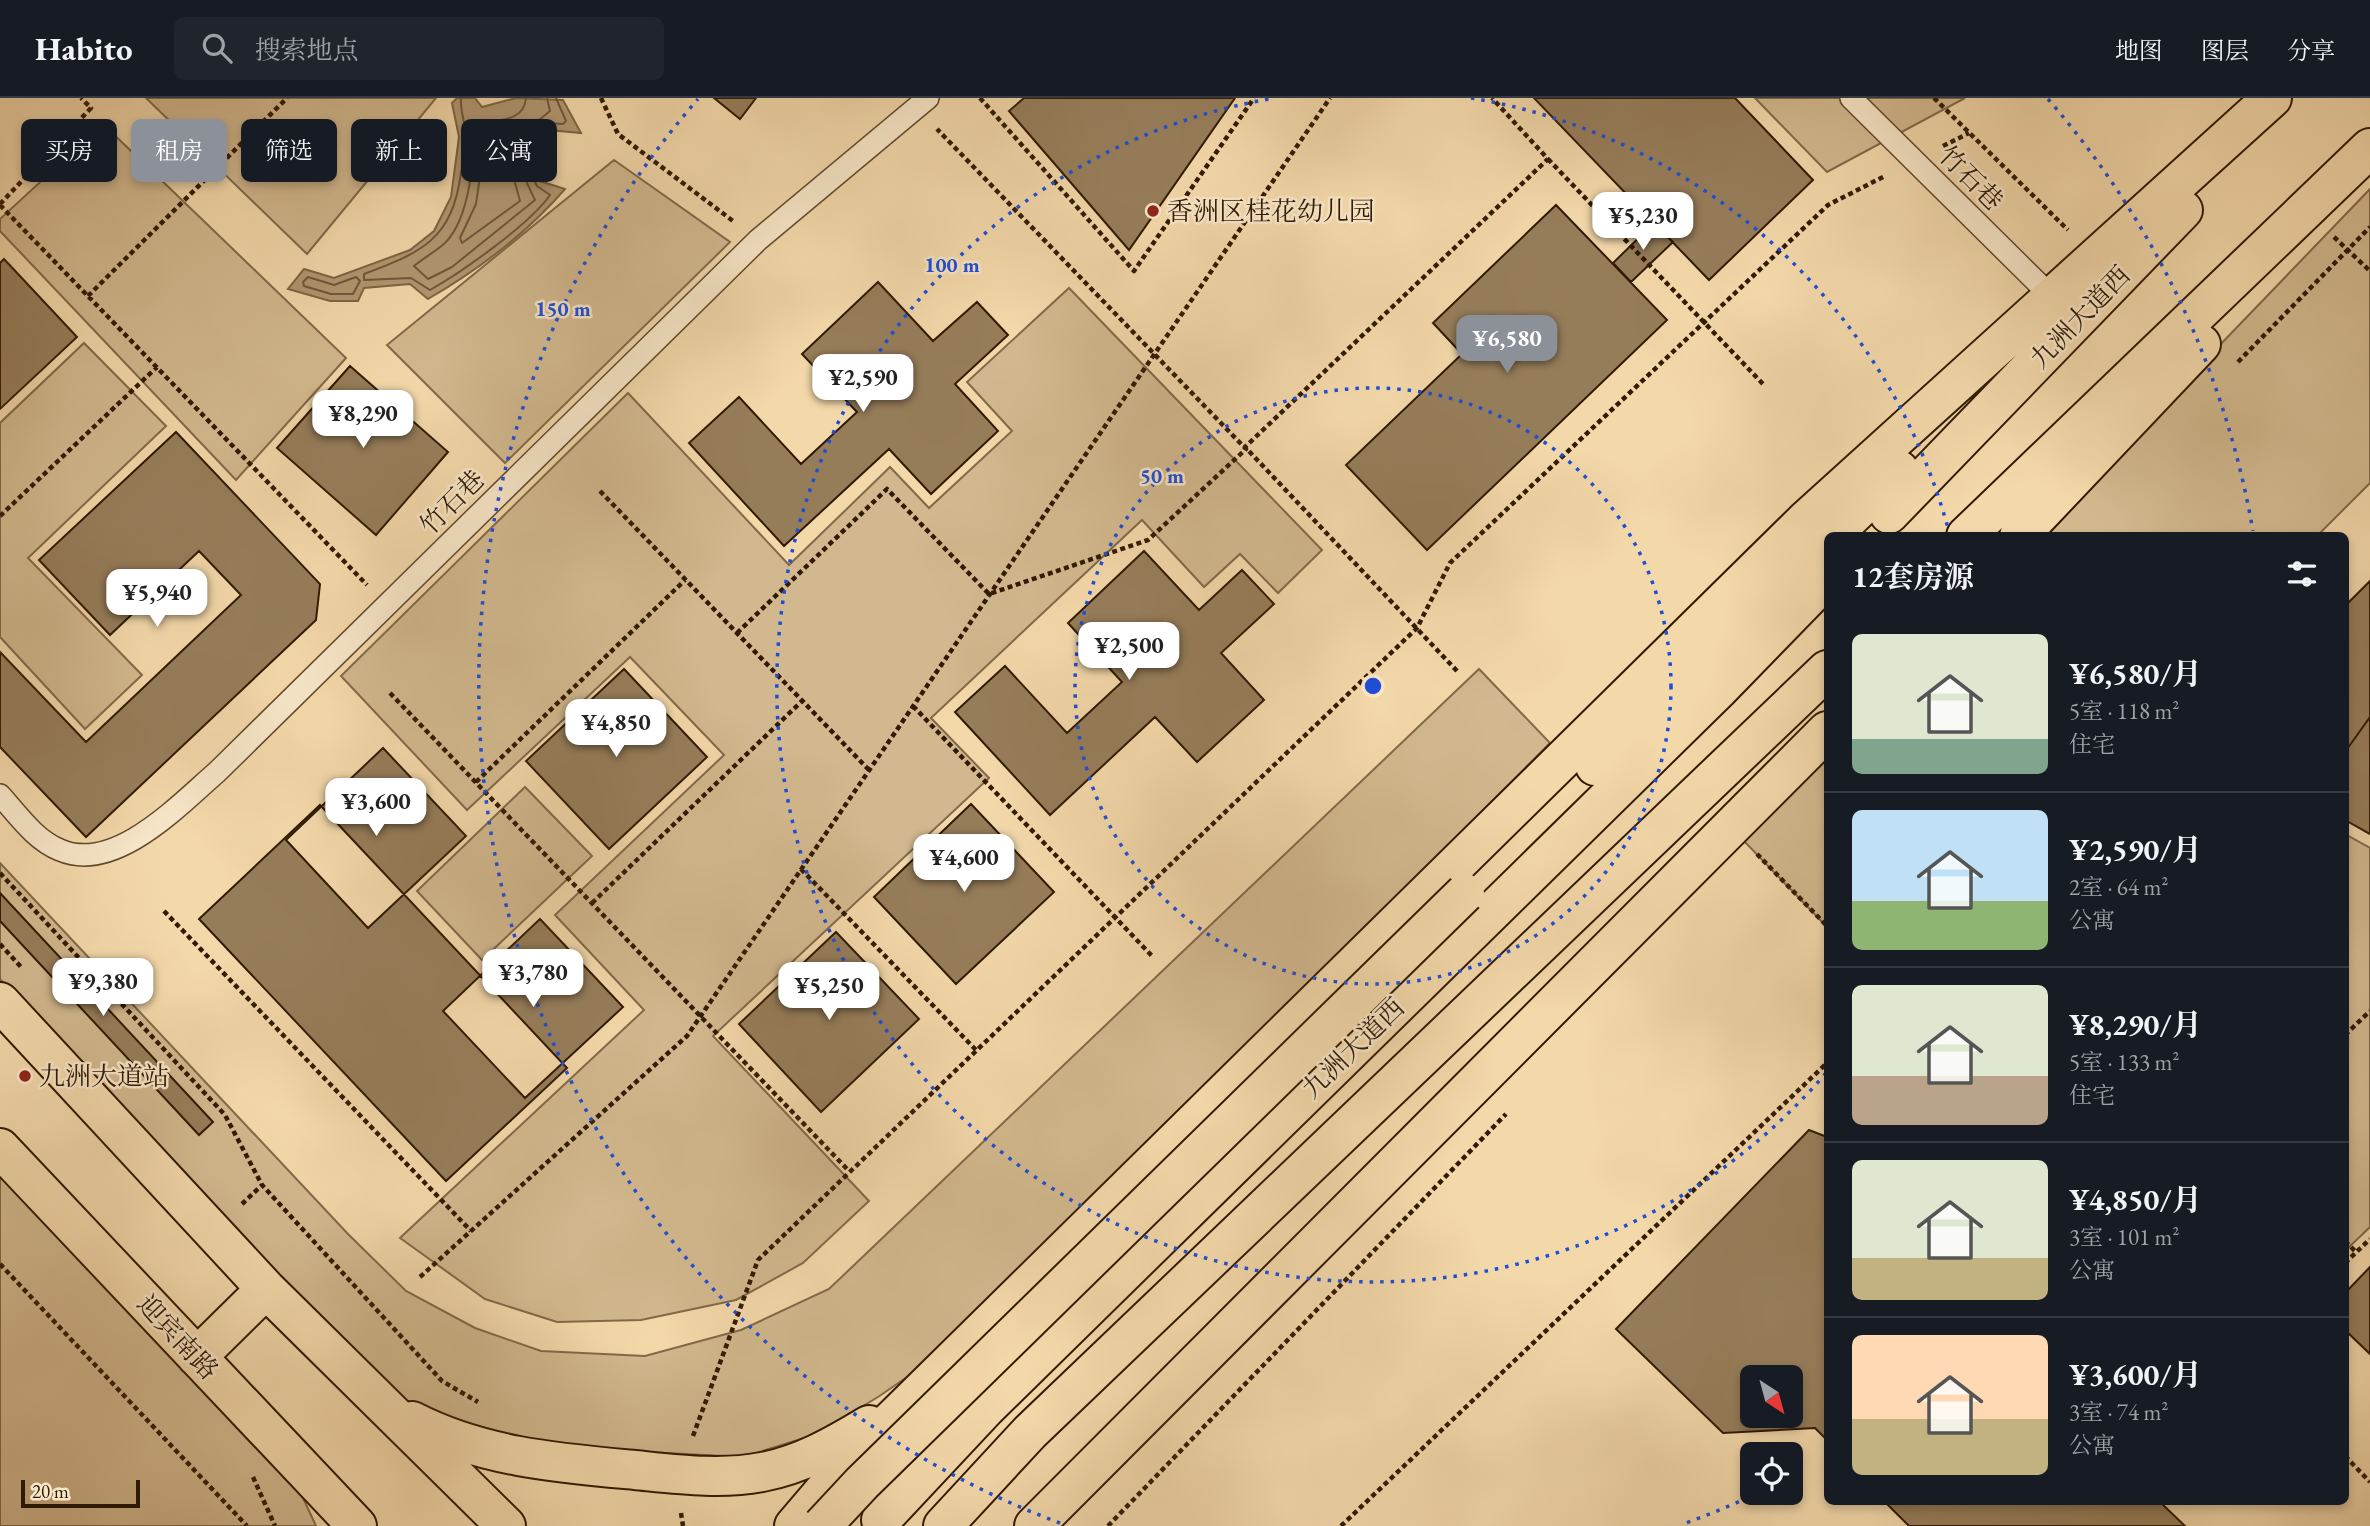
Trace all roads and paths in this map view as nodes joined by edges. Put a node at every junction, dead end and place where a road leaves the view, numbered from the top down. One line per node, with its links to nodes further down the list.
1 (81, 98): 19 (path)
2 (287, 98): 26 (path)
3 (601, 98): 23 (path)
4 (980, 98): 5 (path)
5 (1254, 98)
6 (1330, 98): 28 (path)
7 (1492, 98): 16 (path)
8 (1851, 98): 17 (lane, 竹石巷)
9 (1934, 98): 14 (path)
10 (2272, 98): 25 (main road)
11 (2283, 98): 34 (main road)
12 (2292, 98): 35 (main road, 九洲大道西)
13 (922, 103): 23 (lane, 竹石巷); 28 (path)
14 (1969, 133): 17 (path); 22 (path)
15 (2370, 148): 36 (main road)
16 (1548, 159): 27 (path); 31 (path)
17 (1914, 161): 25 (lane, 竹石巷); 27 (path)
18 (2370, 167): 20 (main road)
19 (0, 204): 26 (path)
20 (2318, 221): 24 (path); 37 (main road)
21 (2080, 223): 22 (path)
22 (2070, 232): 25 (path)
23 (758, 240): 42 (lane, 竹石巷)
24 (2370, 271)
25 (2040, 285): 89 (main road)
26 (88, 296): 29 (path)
27 (1705, 323): 30 (path); 43 (path)
28 (1153, 355): 31 (path); 41 (path)
29 (157, 367): 33 (path); 42 (path)
30 (1763, 384)
31 (1246, 449): 41 (path); 43 (path)
32 (600, 491): 39 (path)
33 (0, 516)
34 (1836, 532)
35 (1872, 532)
36 (1970, 532)
37 (2023, 532)
38 (1824, 543): 103 (main road, bridge)
39 (685, 580): 44 (path); 52 (path)
40 (1824, 581): 97 (main road, 九洲大道西)
41 (989, 594): 44 (path); 49 (path)
42 (387, 606): 53 (lane, 竹石巷)
43 (1417, 628): 45 (path); 62 (path)
44 (737, 633): 48 (path)
45 (1457, 671)
46 (1824, 673): 105 (main road, 九洲大道西)
47 (390, 693): 52 (path)
48 (802, 701): 51 (path); 60 (path)
49 (913, 706): 51 (path); 62 (path)
50 (1824, 734): 54 (main road)
51 (869, 770): 58 (path)
52 (477, 782): 60 (path)
53 (0, 795)
54 (1731, 828): 56 (path); 106 (main road)
55 (1766, 845): 56 (path)
56 (1757, 854): 57 (path); 63 (path)
57 (1748, 863)
58 (801, 869): 69 (path); 71 (path)
59 (0, 873): 76 (path)
60 (592, 903): 69 (path)
61 (164, 911): 80 (path)
62 (1116, 919): 65 (path); 71 (path)
63 (1824, 923)
64 (0, 944): 66 (path)
65 (1153, 957)
66 (29, 975)
67 (0, 1002): 87 (main road)
68 (2370, 1011): 70 (path)
69 (701, 1016): 75 (path); 80 (path)
70 (2349, 1031)
71 (976, 1050): 75 (path)
72 (1824, 1066): 108 (path)
73 (1515, 1104): 107 (path)
74 (0, 1147): 88 (main road, 迎宾南路)
75 (849, 1171): 95 (path)
76 (262, 1185): 78 (path); 91 (path)
77 (234, 1195): 78 (path)
78 (242, 1204): 79 (path)
79 (251, 1214)
80 (471, 1231): 86 (path)
81 (2370, 1239): 83 (path)
82 (2349, 1245): 83 (path)
83 (2356, 1252): 84 (path)
84 (2349, 1259)
85 (0, 1264): 98 (path)
86 (420, 1277)
87 (266, 1289): 88 (main road); 90 (main road)
88 (197, 1357): 92 (main road, 迎宾南路)
89 (951, 1361): 94 (main road); 95 (main road)
90 (390, 1409): 95 (main road); 101 (main road)
91 (490, 1409)
92 (281, 1445): 99 (main road); 100 (main road, 迎宾南路)
93 (2349, 1460): 96 (path)
94 (846, 1465): 102 (main road); 104 (main road)
95 (674, 1474)
96 (2370, 1482)
97 (881, 1520)
98 (247, 1526)
99 (318, 1526)
100 (357, 1526)
101 (506, 1526)
102 (794, 1526)
103 (822, 1526)
104 (831, 1526)
105 (943, 1526)
106 (1034, 1526)
107 (1108, 1526)
108 (1341, 1526)

